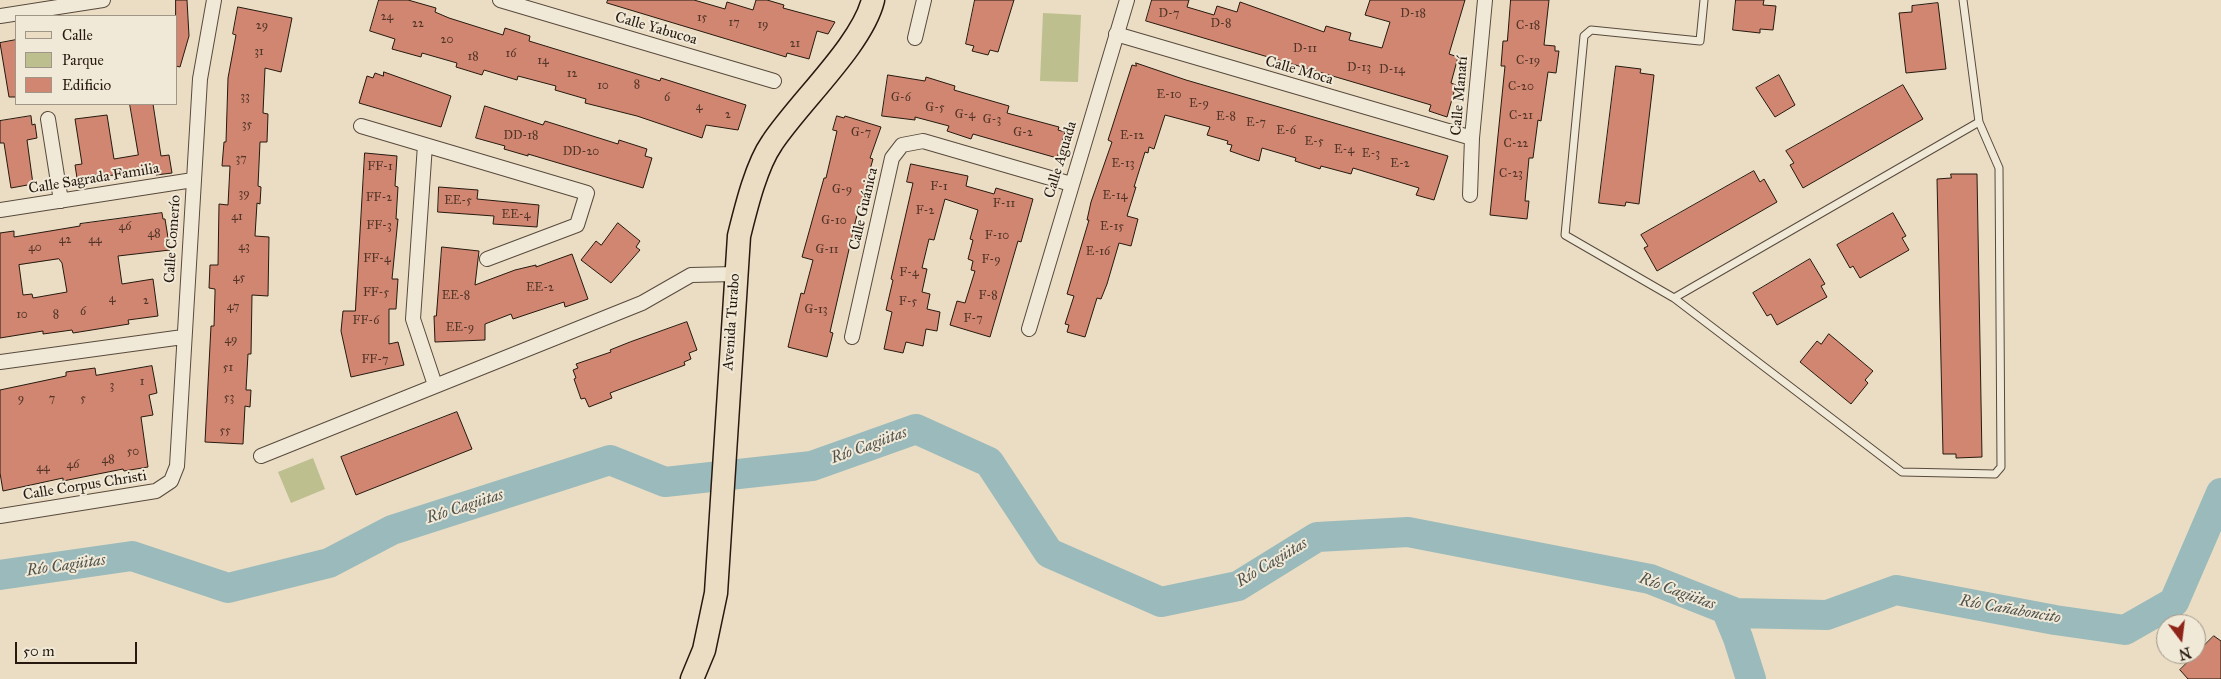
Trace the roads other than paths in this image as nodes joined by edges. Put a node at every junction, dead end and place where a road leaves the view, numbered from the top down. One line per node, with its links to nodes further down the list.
1 (104, 0): 10 (street)
2 (214, 0): 20 (street, Calle Comerío)
3 (500, 0): 14 (street, Calle Yabucoa)
4 (872, 0): 26 (main road, Avenida Turabo)
5 (924, 0): 13 (street)
6 (1127, 0): 12 (street, Calle Aguada)
7 (1485, 0): 18 (street, Calle Manatí)
8 (1704, 0): 27 (lane)
9 (1963, 0): 16 (lane)
10 (83, 2): 11 (street)
11 (0, 16)
12 (1116, 34): 18 (street, Calle Moca); 21 (street, Calle Aguada)
13 (915, 38)
14 (774, 81)
15 (48, 119): 23 (street)
16 (1980, 122): 27 (lane); 27 (lane)
17 (360, 126): 19 (street)
18 (1472, 138): 22 (street, Calle Manatí)
19 (425, 145): 25 (street); 32 (street)
20 (193, 180): 23 (street, Calle Sagrada Familia); 29 (street, Calle Comerío)
21 (1071, 184): 28 (street, Calle Aguada); 30 (street, Calle Guánica)
22 (1470, 195)
23 (61, 200): 24 (street, Calle Sagrada Familia)
24 (0, 210)
25 (487, 259)
26 (735, 274): 32 (street); 36 (main road, Avenida Turabo)
27 (1674, 298)
28 (1028, 329)
29 (183, 337): 31 (street); 34 (street, Calle Comerío)
30 (852, 337)
31 (0, 362)
32 (435, 385): 33 (street)
33 (261, 456)
34 (171, 481): 35 (street, Calle Corpus Christi)
35 (0, 516)
36 (692, 679)

